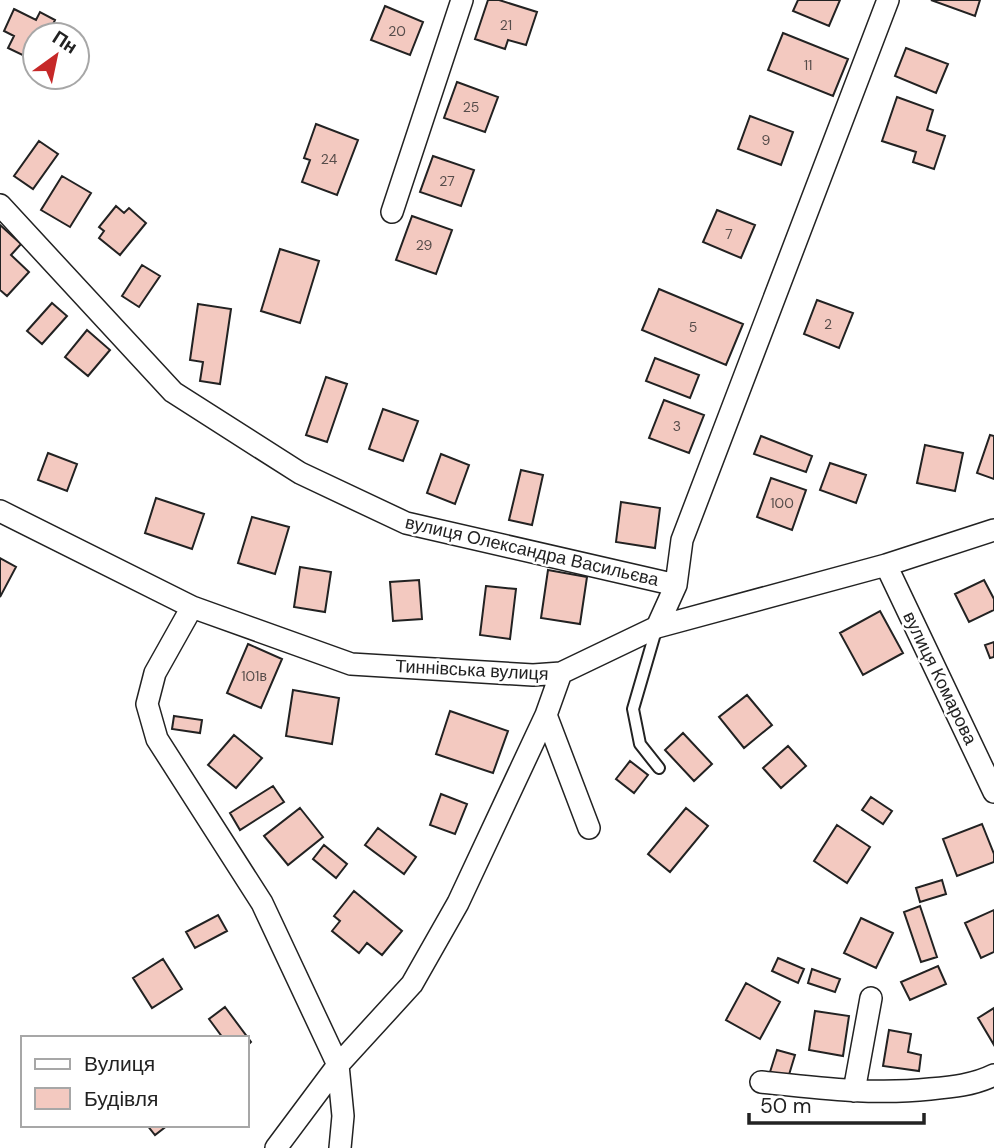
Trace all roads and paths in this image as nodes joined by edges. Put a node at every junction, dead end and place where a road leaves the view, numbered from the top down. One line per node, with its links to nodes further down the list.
1 (462, 0): 4 (street)
2 (888, 0): 8 (street, вулиця Олександра Васильєва)
3 (0, 205): 8 (street, вулиця Олександра Васильєва)
4 (392, 212)
5 (0, 511): 9 (street, Тиннівська вулиця)
6 (994, 530): 7 (street, Тиннівська вулиця)
7 (886, 565): 10 (street, Тиннівська вулиця); 14 (street, вулиця Комарова)
8 (676, 586): 10 (street, вулиця Олександра Васильєва)
9 (192, 607): 11 (street, Тиннівська вулиця); 17 (street)
10 (657, 627): 11 (street, Тиннівська вулиця); 13 (lane)
11 (561, 673): 12 (street)
12 (546, 715): 15 (street); 17 (street)
13 (659, 768)
14 (992, 783)
15 (589, 828)
16 (871, 998): 20 (street)
17 (338, 1065): 21 (street); 22 (street)
18 (994, 1075): 20 (street)
19 (761, 1082): 20 (street)
20 (854, 1091)
21 (276, 1148)
22 (340, 1148)

